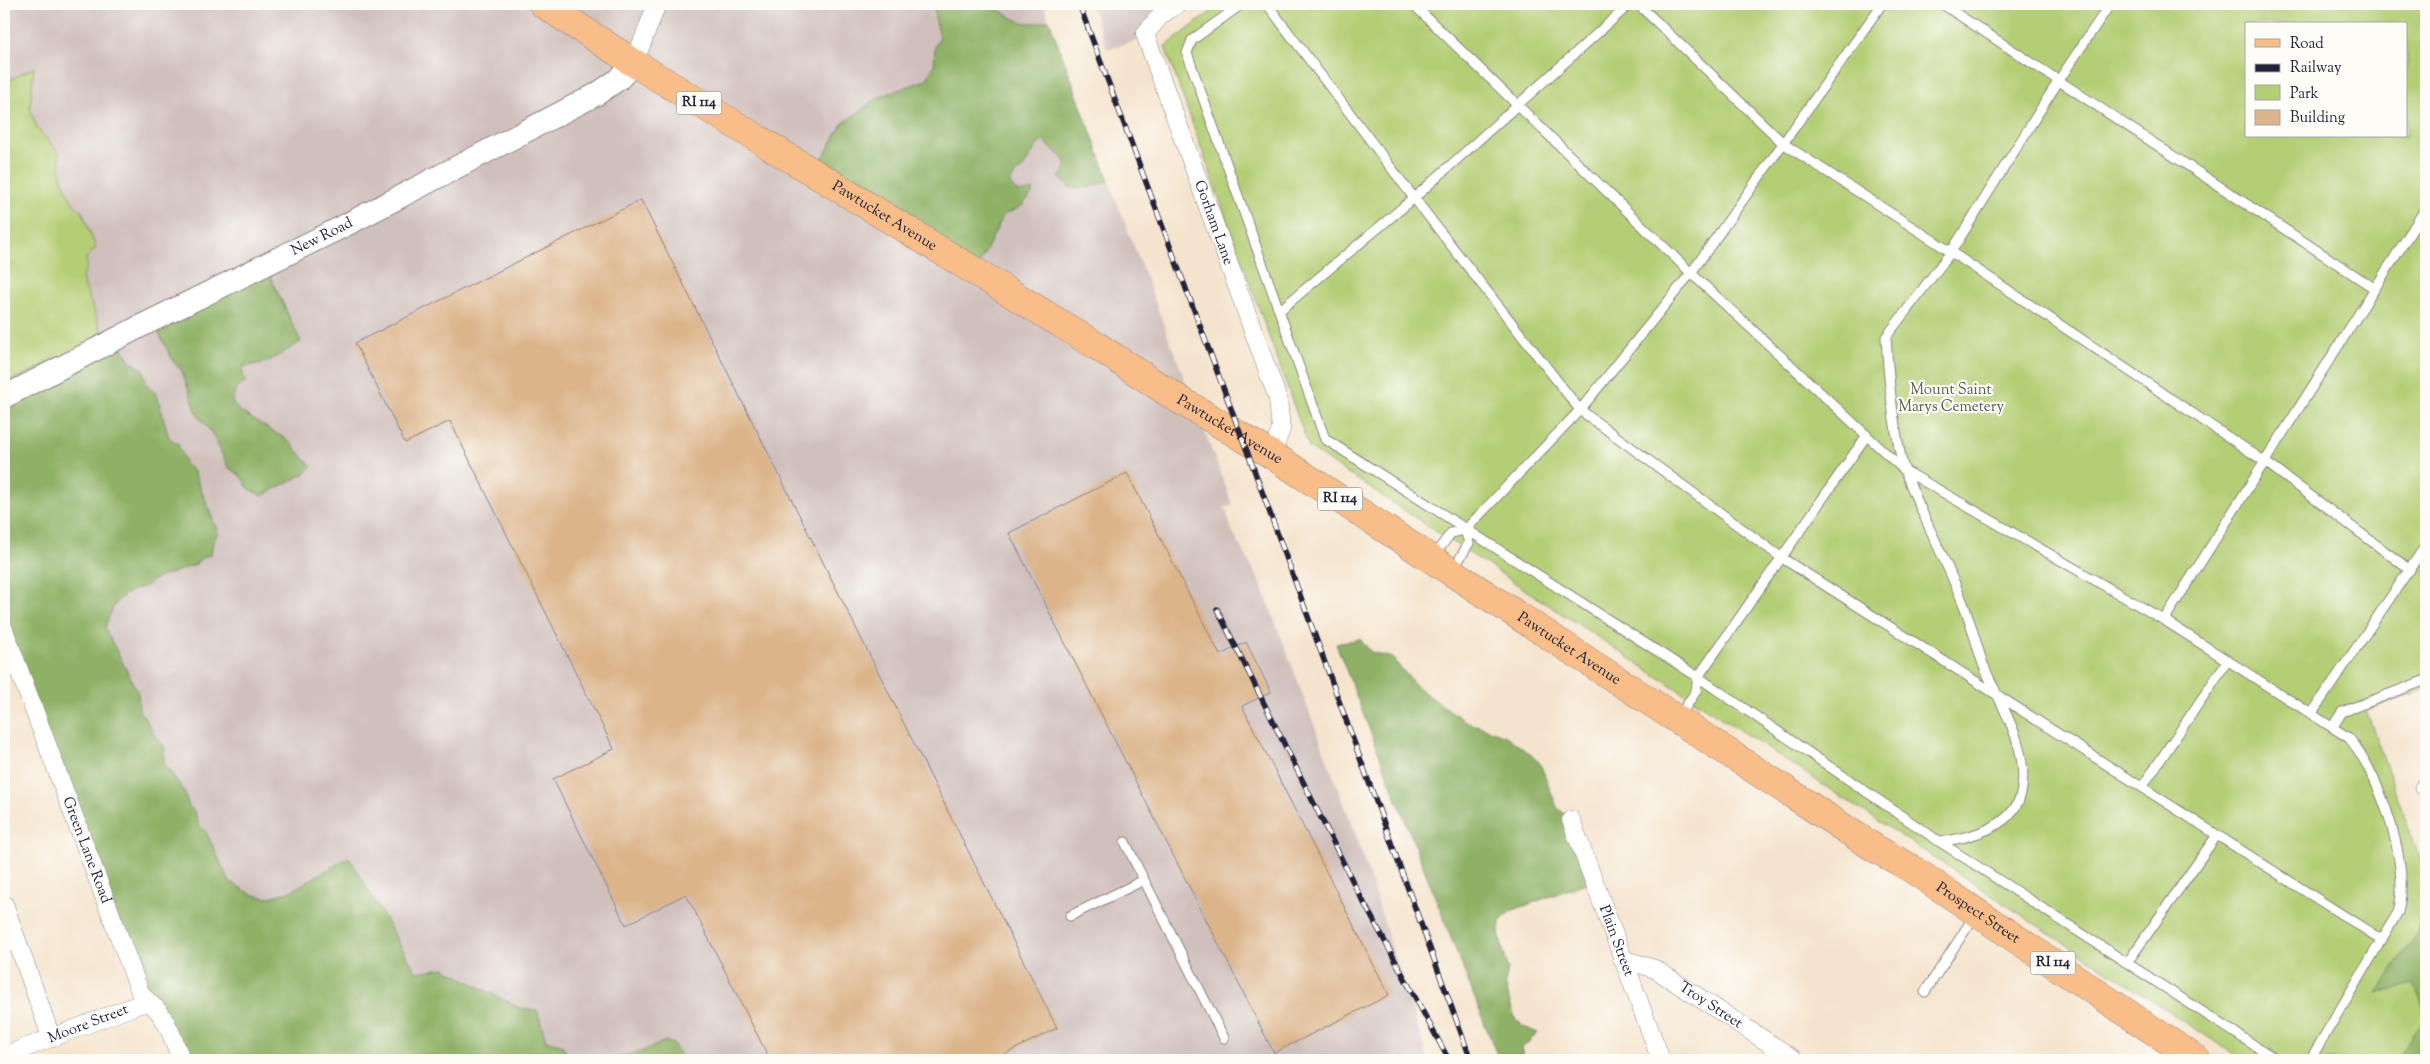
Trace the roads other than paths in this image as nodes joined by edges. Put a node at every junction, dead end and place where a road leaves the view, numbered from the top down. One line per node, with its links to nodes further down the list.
1 (543, 4): 12 (main road, Pawtucket Avenue / RI 114)
2 (657, 4): 12 (street)
3 (1177, 4): 25 (street, Gorham Lane)
4 (1242, 4): 21 (lane)
5 (1267, 4): 16 (lane)
6 (1413, 4): 14 (lane)
7 (1630, 4): 14 (lane)
8 (1638, 4): 15 (lane)
9 (1882, 4): 15 (lane)
10 (1942, 4): 13 (lane)
11 (2110, 4): 13 (lane)
12 (634, 64): 22 (street, New Road); 25 (main road, Pawtucket Avenue / RI 114)
13 (2059, 80): 18 (lane); 20 (lane)
14 (1518, 106): 16 (lane); 19 (lane)
15 (1784, 144): 18 (lane); 19 (lane)
16 (1414, 198): 21 (lane); 23 (lane)
17 (2426, 208): 20 (lane)
18 (1951, 252): 26 (lane); 27 (lane)
19 (1691, 274): 23 (lane); 24 (lane)
20 (2374, 288): 26 (lane)
21 (1279, 311): 28 (lane)
22 (4, 398)
23 (1580, 410): 28 (lane); 30 (lane)
24 (1867, 435): 27 (lane); 30 (lane)
25 (1272, 455): 31 (main road, Pawtucket Avenue / RI 114)
26 (2264, 462): 32 (lane); 33 (lane)
27 (1904, 470): 33 (lane); 38 (lane)
28 (1465, 530): 31 (lane); 31 (lane); 36 (lane)
29 (2426, 545): 32 (lane)
30 (1782, 558): 36 (lane); 38 (lane)
31 (1442, 566): 40 (main road, Pawtucket Avenue / RI 114)
32 (2410, 570): 39 (lane)
33 (2164, 620): 35 (lane)
34 (4, 630): 56 (street, Green Lane Road)
35 (2228, 660): 39 (lane); 42 (lane)
36 (1698, 677): 40 (lane); 46 (lane)
37 (2426, 680): 41 (lane)
38 (1999, 696): 42 (lane); 46 (lane)
39 (2312, 713): 41 (lane)
40 (1678, 720): 47 (main road, Pawtucket Avenue / RI 114)
41 (2333, 726): 52 (lane)
42 (2142, 787): 44 (lane)
43 (1571, 820): 53 (street, Plain Street)
44 (2217, 835): 52 (lane); 54 (lane)
45 (1125, 842): 48 (lane)
46 (1940, 842): 54 (lane)
47 (1909, 867): 50 (main road, Prospect Street / RI 114)
48 (1144, 880): 51 (lane); 58 (lane)
49 (4, 904): 57 (street)
50 (1977, 913): 55 (lane); 63 (main road, Prospect Street / RI 114)
51 (1070, 916)
52 (2382, 940): 65 (lane)
53 (1622, 959): 61 (street, Plain Street); 62 (street, Troy Street)
54 (2127, 963): 64 (lane)
55 (1925, 992)
56 (145, 1002): 57 (street, Moore Street); 60 (street)
57 (51, 1037): 59 (street, Moore Street)
58 (1224, 1038)
59 (4, 1056)
60 (181, 1060)
61 (1661, 1060)
62 (1795, 1060)
63 (2197, 1060)
64 (2277, 1060)
65 (2310, 1060)

